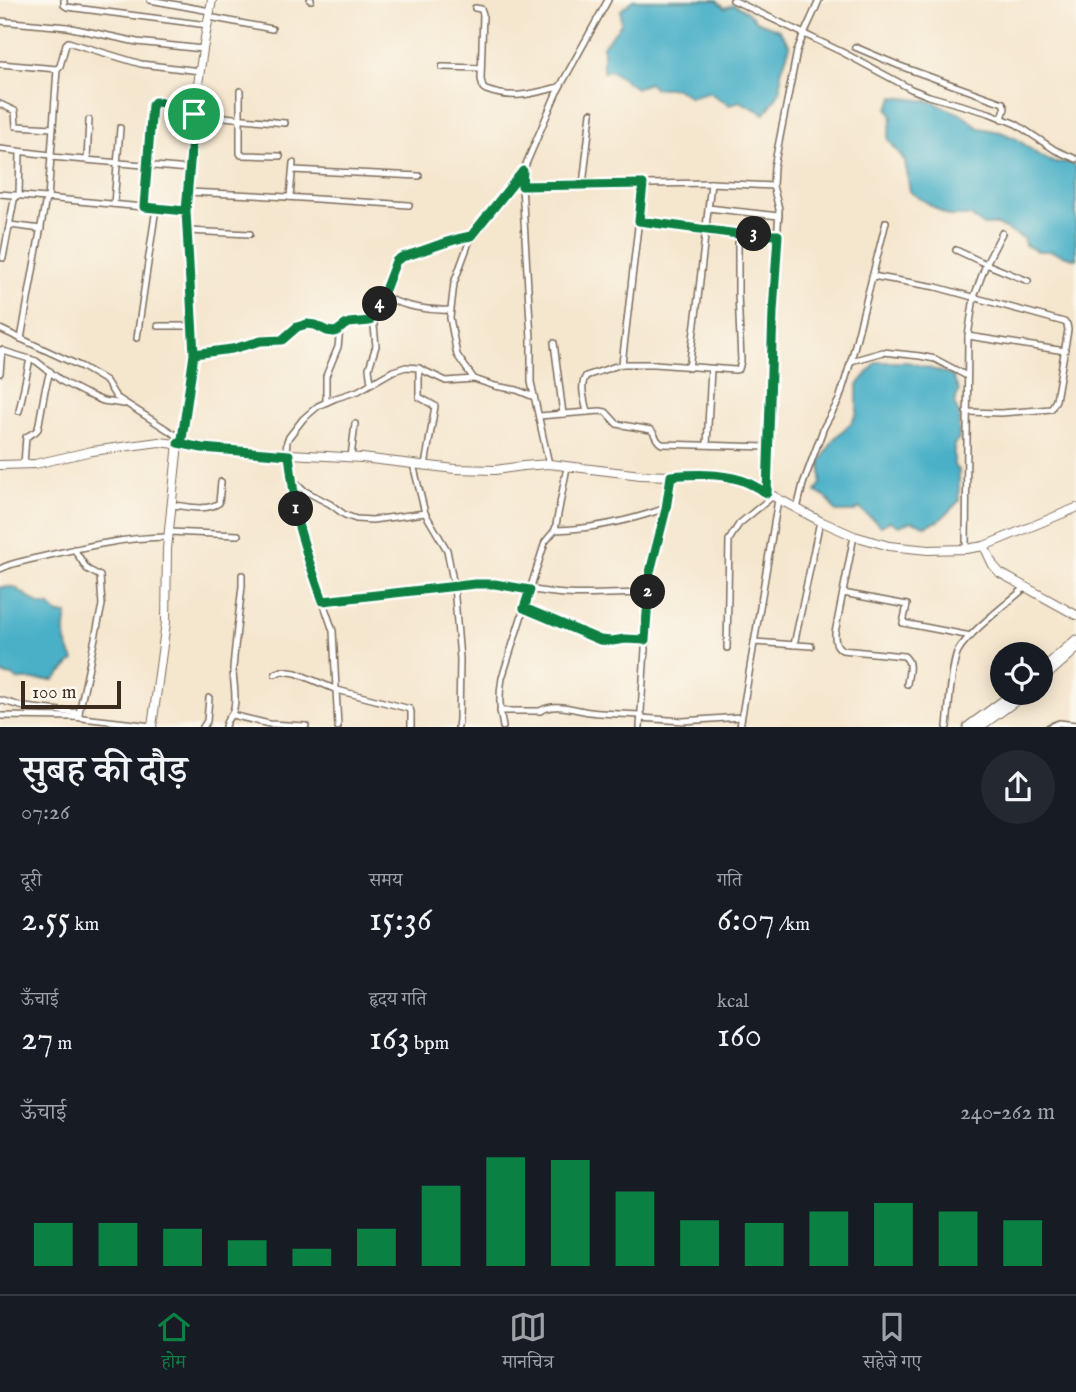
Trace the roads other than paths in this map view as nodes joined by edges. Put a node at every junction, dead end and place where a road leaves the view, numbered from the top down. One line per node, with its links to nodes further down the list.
1 (64, 0): 8 (street)
2 (150, 0): 8 (street)
3 (212, 0): 8 (street)
4 (608, 0): 19 (street)
5 (733, 0): 11 (street)
6 (818, 0): 11 (street)
7 (475, 8): 16 (street)
8 (209, 18): 10 (street); 13 (street)
9 (0, 21): 13 (street)
10 (272, 29)
11 (803, 33): 25 (street); 45 (street)
12 (855, 47): 25 (street)
13 (202, 49): 18 (street)
14 (0, 64): 17 (street)
15 (442, 67): 16 (street)
16 (481, 68): 19 (street)
17 (57, 69): 18 (street); 28 (street)
18 (200, 71): 22 (street)
19 (559, 87): 39 (street)
20 (240, 91): 24 (street)
21 (0, 104): 28 (street)
22 (195, 110): 24 (street); 37 (street); 38 (street)
23 (591, 114): 43 (street)
24 (239, 119): 27 (street); 33 (street)
25 (1002, 119): 34 (street)
26 (89, 120): 35 (street)
27 (285, 123)
28 (53, 128): 32 (street)
29 (120, 128): 36 (street)
30 (0, 149): 31 (street)
31 (20, 152): 32 (street); 48 (street)
32 (51, 156): 35 (street); 50 (street)
33 (279, 156)
34 (1076, 159)
35 (87, 160): 36 (street)
36 (117, 163): 37 (street); 51 (street)
37 (148, 166): 38 (street); 53 (street)
38 (189, 169): 46 (street)
39 (523, 171): 44 (street); 68 (street)
40 (419, 176): 49 (street)
41 (711, 183): 42 (street); 45 (street); 55 (street)
42 (643, 184): 43 (street); 58 (street)
43 (583, 185): 44 (street)
44 (522, 186): 100 (street)
45 (773, 186): 57 (street)
46 (187, 192): 49 (street); 56 (street)
47 (0, 194): 48 (street)
48 (17, 195): 50 (street); 60 (street)
49 (290, 197): 52 (street)
50 (47, 199): 51 (street); 61 (street)
51 (114, 204): 53 (street)
52 (409, 205)
53 (144, 207): 54 (street)
54 (156, 208): 56 (street); 83 (street)
55 (708, 208): 57 (street); 62 (street)
56 (186, 211): 63 (street)
57 (779, 216): 67 (street)
58 (639, 221): 62 (street); 91 (street)
59 (886, 222): 72 (street)
60 (10, 225): 61 (street); 70 (street)
61 (41, 229): 84 (street)
62 (706, 229): 66 (street); 93 (street)
63 (188, 231): 65 (street); 79 (street)
64 (1002, 233): 71 (street)
65 (250, 234)
66 (738, 234): 67 (street); 94 (street)
67 (778, 235): 111 (street)
68 (471, 236): 74 (street); 76 (street)
69 (956, 250): 71 (street)
70 (3, 258)
71 (986, 264): 73 (street); 75 (street)
72 (872, 276): 75 (street); 90 (street)
73 (1028, 281)
74 (383, 296): 76 (street); 77 (street)
75 (974, 297): 82 (street); 87 (street)
76 (450, 310): 98 (street)
77 (373, 317): 80 (street); 99 (street)
78 (158, 326): 79 (street)
79 (193, 326): 88 (street)
80 (340, 329): 88 (street); 101 (street)
81 (0, 330): 84 (street)
82 (968, 336): 87 (street); 97 (street)
83 (137, 338)
84 (22, 339): 102 (street)
85 (554, 343): 106 (street)
86 (1, 350): 89 (street); 96 (street)
87 (1065, 351): 105 (street)
88 (194, 354): 109 (street)
89 (30, 359): 95 (street); 103 (street)
90 (851, 361): 97 (street); 127 (street)
91 (622, 364): 93 (street); 104 (street)
92 (419, 368): 98 (street); 99 (street); 118 (street)
93 (689, 368): 94 (street)
94 (711, 369): 110 (street)
95 (50, 371): 102 (street); 114 (street)
96 (0, 373)
97 (967, 376): 105 (street)
98 (474, 379): 100 (street)
99 (372, 383): 101 (street)
100 (534, 397): 107 (street)
101 (326, 402): 112 (street)
102 (127, 404): 109 (street)
103 (19, 411)
104 (587, 412): 106 (street); 110 (street)
105 (966, 412): 136 (street)
106 (563, 414): 107 (street)
107 (539, 416): 116 (street)
108 (355, 424): 113 (street)
109 (180, 441): 112 (street); 114 (street); 124 (street)
110 (708, 446): 111 (street)
111 (768, 447): 123 (street)
112 (287, 455): 113 (street); 121 (street)
113 (351, 457): 115 (street)
114 (24, 464): 117 (street)
115 (413, 464): 118 (street); 128 (street)
116 (549, 464): 118 (street); 119 (street)
117 (0, 465)
118 (425, 466)
119 (567, 467): 120 (street); 130 (street)
120 (671, 476): 123 (street); 126 (street)
121 (292, 479): 128 (street); 144 (street)
122 (221, 482): 124 (street)
123 (773, 496): 127 (street); 150 (street); 153 (street)
124 (172, 505): 131 (street)
125 (1076, 508): 134 (street)
126 (666, 509): 130 (street); 142 (street)
127 (797, 509): 129 (street)
128 (425, 513): 139 (street)
129 (820, 521): 133 (street); 151 (street)
130 (555, 530): 141 (street)
131 (168, 535): 132 (street); 135 (street); 171 (street)
132 (239, 535)
133 (854, 536): 136 (street); 143 (street)
134 (984, 546): 136 (street); 140 (street)
135 (74, 549): 137 (street); 165 (street)
136 (966, 549)
137 (0, 569)
138 (242, 575): 166 (street)
139 (454, 586): 141 (street); 144 (street); 177 (street)
140 (1026, 587): 146 (street); 147 (street)
141 (530, 590): 142 (street); 145 (street)
142 (648, 593): 148 (street)
143 (843, 593): 147 (street); 158 (street)
144 (323, 601): 159 (street)
145 (524, 608): 148 (street); 164 (street)
146 (1076, 615)
147 (971, 636): 181 (street)
148 (645, 640): 168 (street)
149 (1076, 640): 155 (main road)
150 (754, 642): 151 (street); 169 (street)
151 (794, 645): 152 (street)
152 (811, 646)
153 (727, 648)
154 (1076, 649): 156 (main road)
155 (1053, 660)
156 (1053, 669)
157 (275, 674): 159 (street)
158 (907, 684)
159 (337, 690): 175 (street); 176 (street)
160 (209, 698): 173 (street)
161 (0, 700): 165 (street)
162 (998, 705): 182 (main road)
163 (1009, 705): 183 (main road)
164 (500, 711): 168 (street); 178 (street)
165 (76, 715): 167 (street); 171 (street)
166 (232, 715): 172 (street); 174 (street)
167 (0, 716)
168 (642, 717): 169 (street); 179 (street)
169 (741, 717): 180 (street)
170 (1076, 725): 184 (street)
171 (152, 726)
172 (306, 726)
173 (203, 727)
174 (225, 727)
175 (338, 727)
176 (411, 727)
177 (458, 727)
178 (503, 727)
179 (640, 727)
180 (740, 727)
181 (947, 727)
182 (968, 727)
183 (979, 727)
184 (1049, 727)

